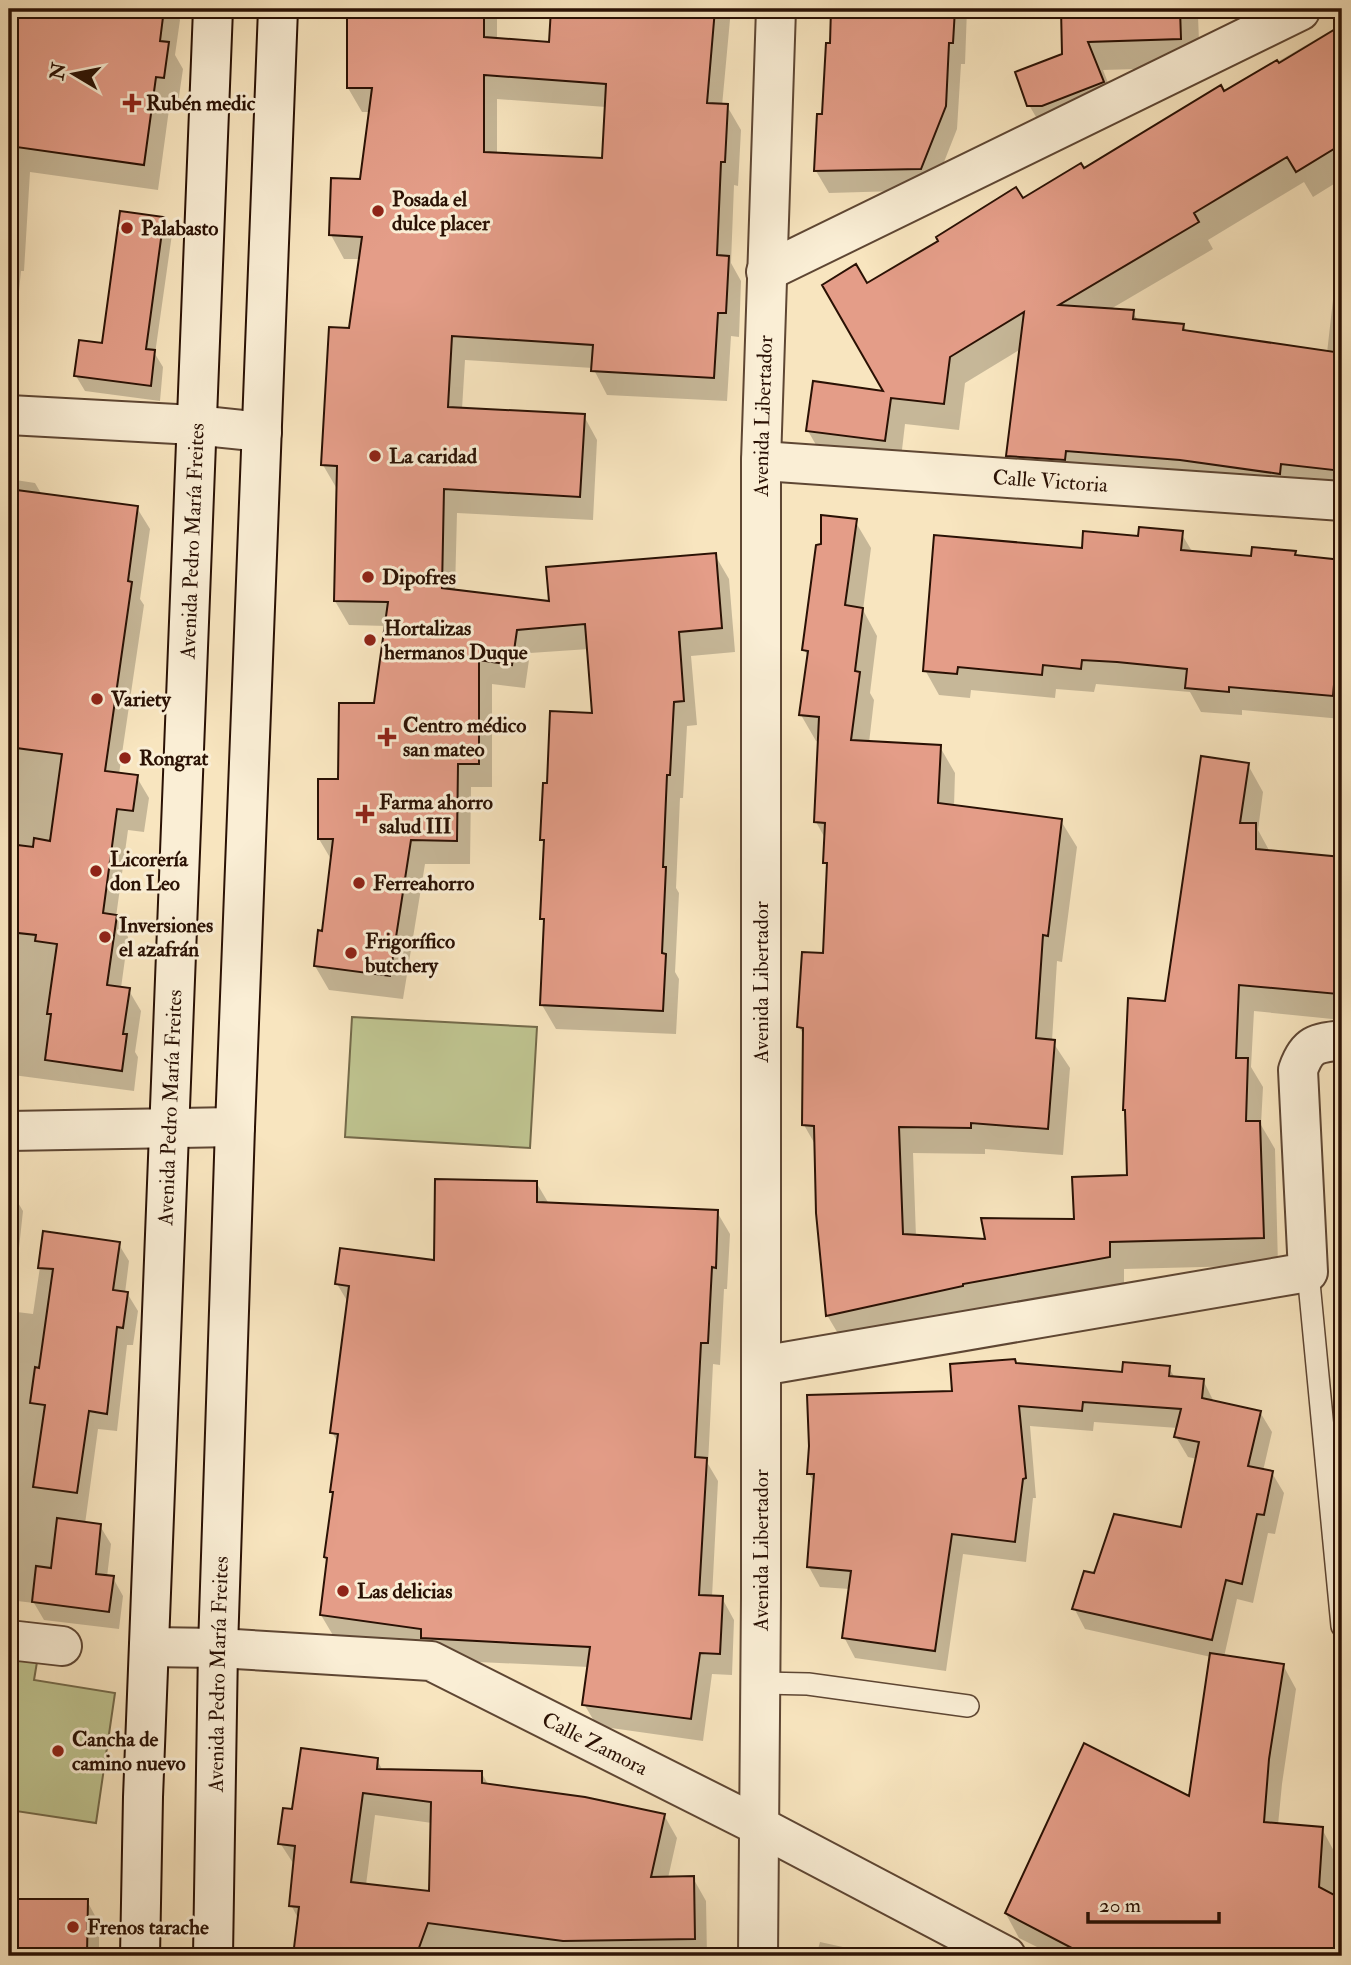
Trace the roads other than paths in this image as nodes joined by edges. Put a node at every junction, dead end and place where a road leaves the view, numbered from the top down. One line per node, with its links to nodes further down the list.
1 (213, 9): 7 (street, Avenida Pedro María Freites)
2 (278, 9): 8 (street, Avenida Pedro María Freites)
3 (776, 9): 5 (street, Avenida Libertador)
4 (1300, 11): 5 (street)
5 (766, 272): 9 (street, Avenida Libertador)
6 (9, 415): 7 (street)
7 (195, 425): 8 (street); 13 (street, Avenida Pedro María Freites)
8 (262, 432): 12 (street, Avenida Pedro María Freites)
9 (761, 461): 10 (street, Calle Victoria); 16 (street, Avenida Libertador)
10 (1342, 501)
11 (1342, 1040): 15 (street)
12 (235, 1126): 13 (street); 21 (street, Avenida Pedro María Freites)
13 (168, 1128): 14 (street); 20 (street, Avenida Pedro María Freites)
14 (9, 1131)
15 (1308, 1272): 16 (street); 17 (lane)
16 (761, 1366): 22 (street, Avenida Libertador)
17 (1342, 1626)
18 (9, 1640): 19 (street)
19 (62, 1646)
20 (149, 1647): 21 (street, Calle Zamora); 25 (street, Avenida Pedro María Freites)
21 (218, 1648): 24 (street, Calle Zamora); 26 (street, Avenida Pedro María Freites)
22 (760, 1683): 23 (lane); 24 (street, Avenida Libertador)
23 (968, 1706)
24 (759, 1826): 27 (street, Avenida Libertador); 28 (street, Calle Zamora)
25 (140, 1956)
26 (213, 1956)
27 (758, 1956)
28 (1006, 1956)

